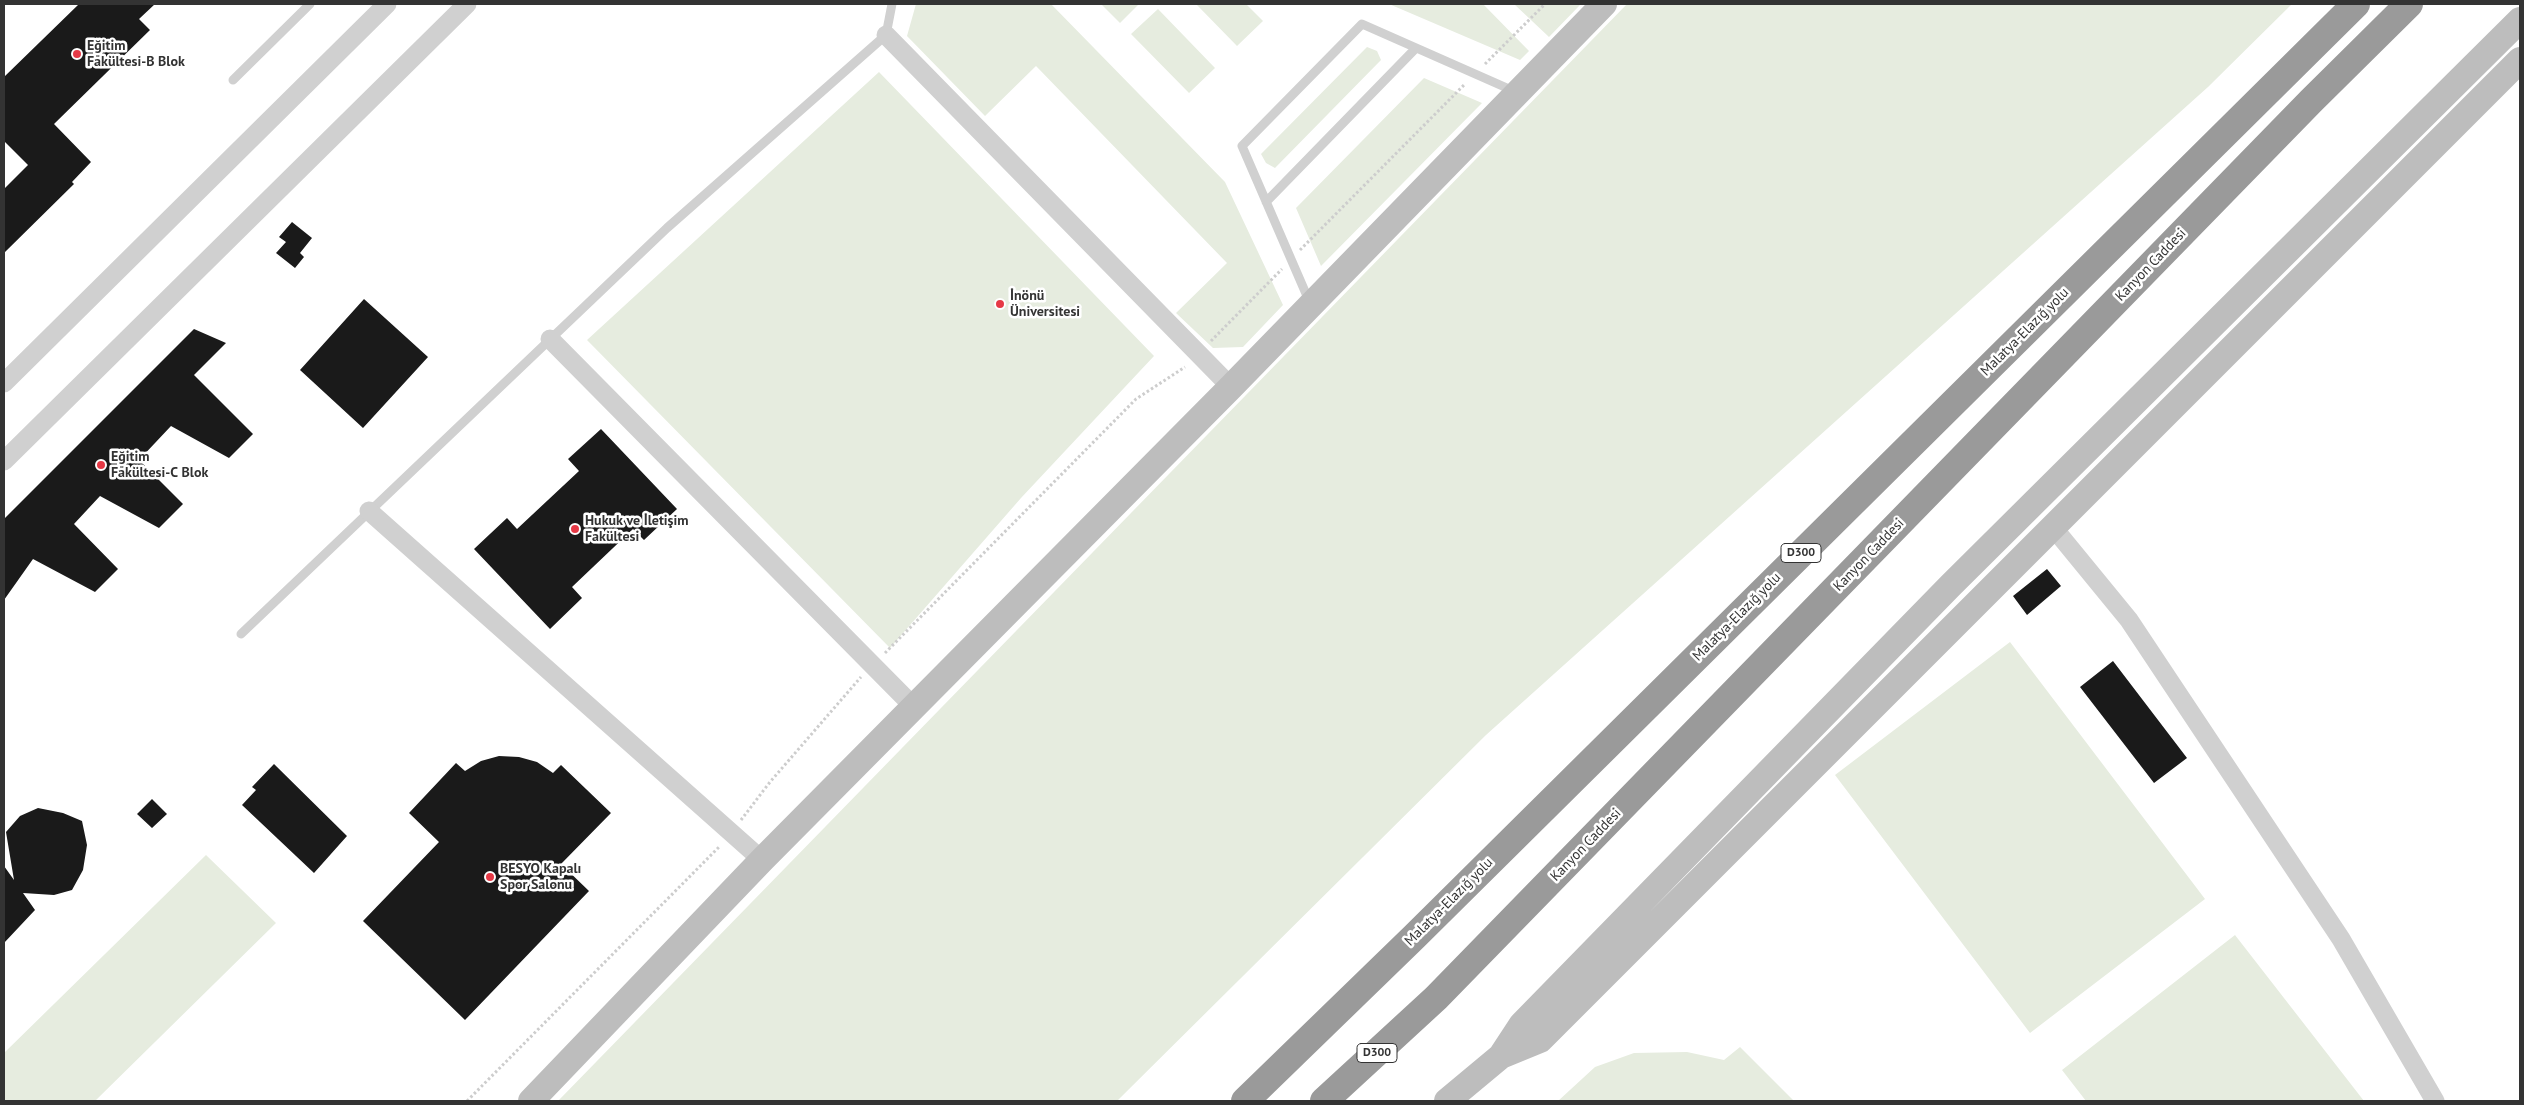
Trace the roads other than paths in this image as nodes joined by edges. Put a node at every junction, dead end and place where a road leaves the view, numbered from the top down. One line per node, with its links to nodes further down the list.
1 (310, 4): 12 (lane)
2 (387, 4): 17 (street)
3 (467, 4): 19 (street)
4 (892, 4): 9 (lane)
5 (1604, 4): 13 (street)
6 (2356, 4): 28 (highway, Malatya-Elazığ yolu / D300)
7 (2409, 4): 25 (highway, Kanyon Caddesi / D300)
8 (2520, 20): 26 (street)
9 (886, 35): 16 (lane); 18 (street)
10 (1416, 48): 13 (lane); 14 (lane); 14 (lane)
11 (2520, 60): 21 (street)
12 (233, 80)
13 (1518, 93): 15 (street)
14 (1266, 202): 15 (lane)
15 (1311, 304): 18 (street)
16 (550, 339): 20 (lane); 23 (street)
17 (4, 383)
18 (1231, 387): 23 (street)
19 (4, 461)
20 (369, 511): 22 (lane); 24 (street)
21 (2052, 526): 26 (street); 32 (street)
22 (242, 634)
23 (913, 706): 24 (street)
24 (762, 860): 27 (street)
25 (1430, 1004): 29 (highway, Kanyon Caddesi / D300); 30 (highway)
26 (1501, 1056): 31 (street)
27 (531, 1101)
28 (1244, 1101)
29 (1324, 1101)
30 (1338, 1101)
31 (1447, 1101)
32 (2435, 1101)

